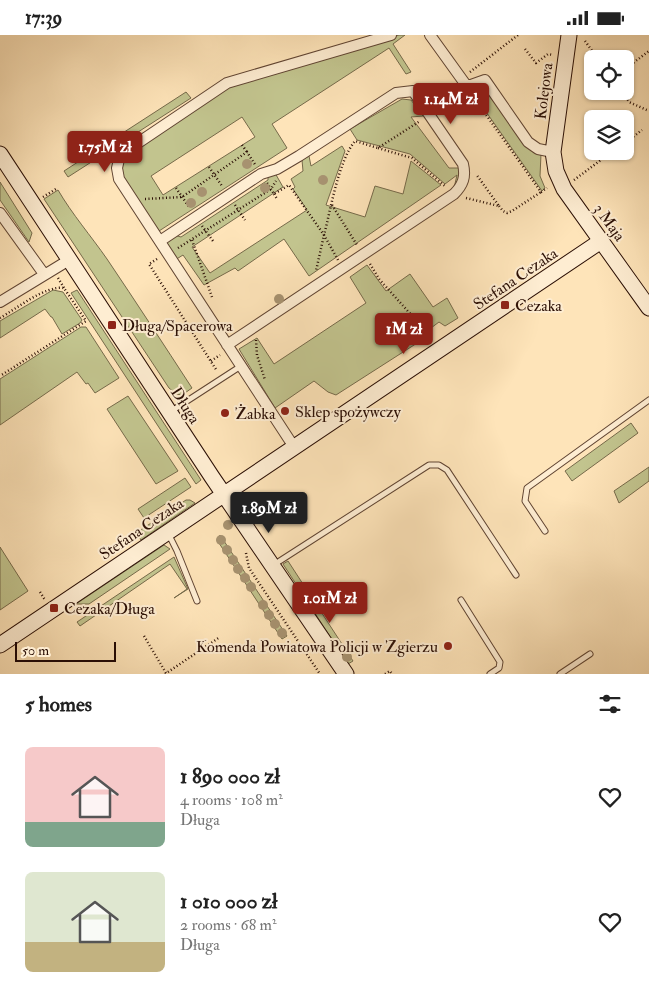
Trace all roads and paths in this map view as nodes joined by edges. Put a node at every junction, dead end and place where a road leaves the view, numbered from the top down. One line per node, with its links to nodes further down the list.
1 (391, 35): 33 (street)
2 (430, 35): 11 (street)
3 (518, 35): 11 (path)
4 (569, 35): 20 (main road, Kolejowa)
5 (585, 41): 7 (path)
6 (525, 49): 9 (path)
7 (592, 50)
8 (648, 53): 10 (path)
9 (554, 55)
10 (634, 63)
11 (470, 87): 20 (street); 29 (path)
12 (461, 95): 15 (path)
13 (628, 100): 14 (path)
14 (649, 111)
15 (429, 115): 23 (street); 34 (path); 43 (street)
16 (642, 130): 17 (path)
17 (634, 136)
18 (242, 145): 19 (path)
19 (247, 152): 23 (path); 33 (path)
20 (554, 152): 41 (main road, 3 Maja)
21 (0, 154): 44 (main road, Długa)
22 (600, 160): 25 (path)
23 (261, 174): 28 (path); 37 (street)
24 (278, 178): 28 (path)
25 (571, 181)
26 (547, 188): 29 (path)
27 (56, 189): 31 (path)
28 (271, 189): 30 (path); 39 (path)
29 (541, 193): 35 (path)
30 (274, 194): 32 (path); 38 (path)
31 (41, 198)
32 (277, 199)
33 (132, 200): 40 (street)
34 (332, 205): 38 (path); 43 (path)
35 (499, 206)
36 (0, 213): 46 (street)
37 (182, 226): 39 (path); 40 (street)
38 (324, 235): 45 (path); 47 (path)
39 (192, 240): 42 (path); 48 (path)
40 (160, 241): 42 (street)
41 (601, 241): 50 (main road, 3 Maja); 61 (main road, Stefana Cezaka)
42 (168, 253): 54 (street); 57 (path)
43 (363, 254): 45 (street); 53 (path)
44 (69, 260): 46 (street); 60 (main road, Długa)
45 (342, 267): 47 (street)
46 (44, 275): 49 (street)
47 (312, 288): 54 (street)
48 (212, 297)
49 (0, 302)
50 (649, 308)
51 (0, 318): 56 (path)
52 (255, 336): 58 (path)
53 (433, 339)
54 (227, 345): 55 (street)
55 (241, 366): 57 (lane); 61 (street)
56 (0, 376)
57 (222, 379): 60 (lane)
58 (266, 388)
59 (649, 400): 64 (lane)
60 (169, 413): 62 (main road, Długa)
61 (294, 447): 62 (main road, Stefana Cezaka)
62 (224, 494): 63 (main road, Długa); 65 (main road, Stefana Cezaka)
63 (246, 527): 66 (main road, Długa); 75 (path)
64 (545, 531)
65 (167, 532): 69 (lane); 72 (main road, Stefana Cezaka)
66 (272, 565): 67 (lane); 76 (main road, Długa)
67 (516, 575)
68 (461, 600): 79 (lane)
69 (197, 601)
70 (144, 636): 74 (path)
71 (220, 637): 74 (path)
72 (0, 645)
73 (590, 654): 80 (lane)
74 (166, 673)
75 (320, 674)
76 (346, 674)
77 (384, 674): 78 (path)
78 (392, 674)
79 (490, 674)
80 (560, 674)

